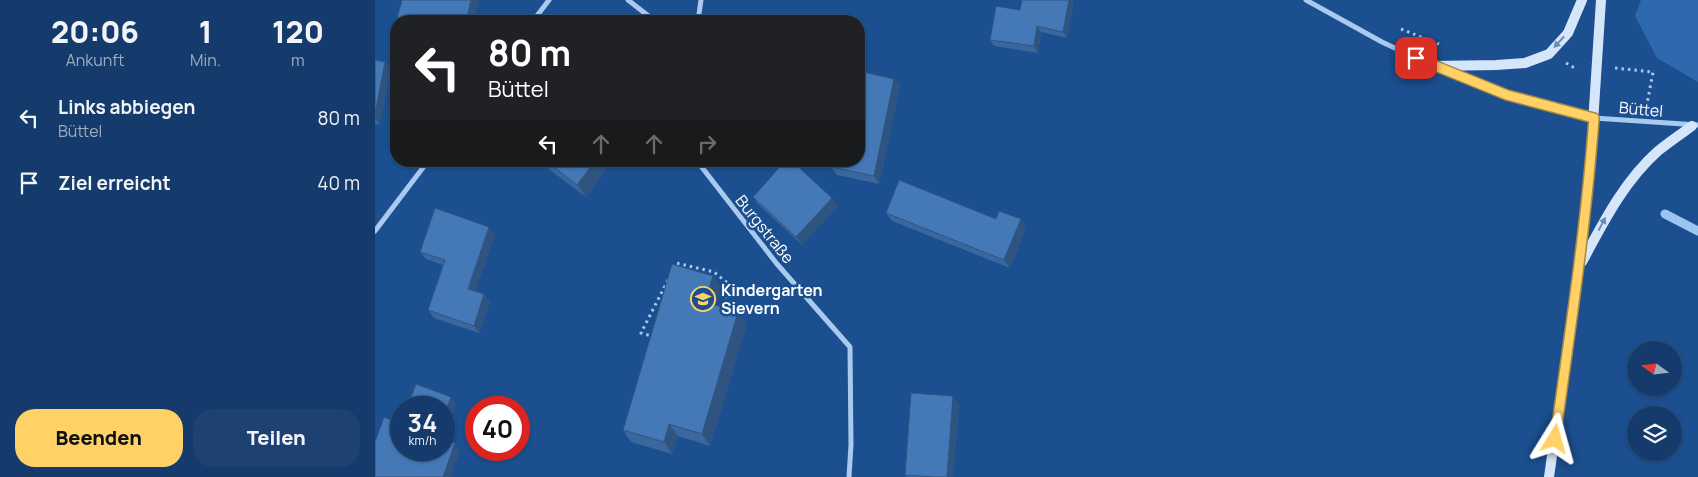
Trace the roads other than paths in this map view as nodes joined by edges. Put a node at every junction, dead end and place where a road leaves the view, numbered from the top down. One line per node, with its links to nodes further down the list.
1 (549, 0): 7 (street)
2 (628, 0): 8 (street)
3 (701, 0): 9 (street)
4 (1306, 0): 10 (street, Büttel)
5 (1583, 0): 10 (street, one-way to 10)
6 (1601, 0): 11 (street)
7 (538, 15)
8 (647, 15)
9 (699, 15)
10 (1433, 66): 11 (street, Büttel)
11 (1594, 118): 12 (street, Büttel); 16 (street)
12 (1695, 126): 16 (street, one-way to 12)
13 (423, 167): 15 (street)
14 (702, 167): 17 (street, Burgstraße)
15 (375, 231)
16 (1579, 267): 18 (street)
17 (849, 477)
18 (1549, 477)

